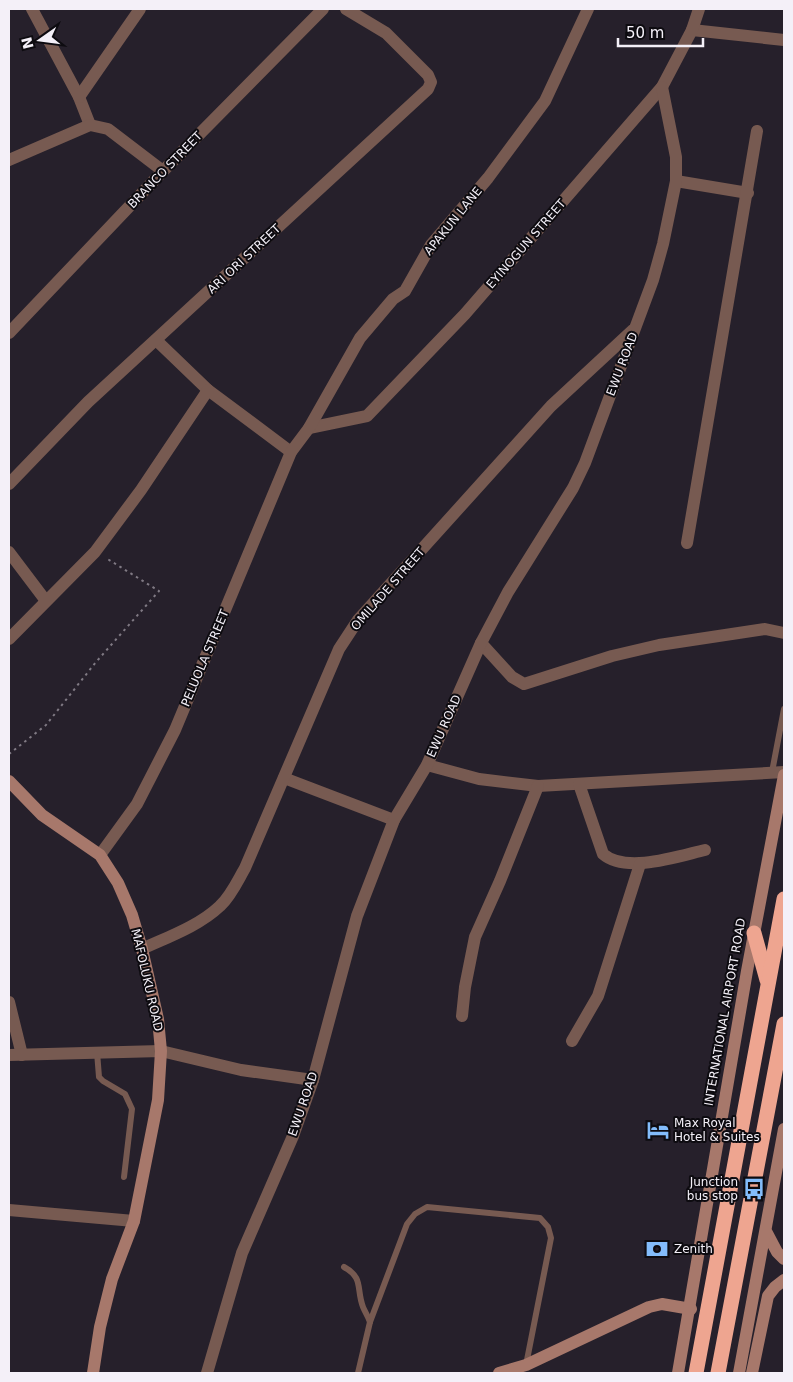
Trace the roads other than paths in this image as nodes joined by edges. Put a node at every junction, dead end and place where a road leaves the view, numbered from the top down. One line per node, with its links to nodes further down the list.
1 (32, 9): 10 (street)
2 (140, 9): 10 (street)
3 (323, 9): 14 (street, BRANCO STREET)
4 (346, 9): 19 (street, ARI ORI STREET)
5 (588, 9): 21 (street, APAKUN LANE)
6 (699, 9): 7 (street, EYINOGUN STREET)
7 (692, 30): 8 (street); 9 (street, EYINOGUN STREET)
8 (784, 40)
9 (662, 86): 15 (street, EWU ROAD); 21 (street, EYINOGUN STREET)
10 (79, 97): 11 (street)
11 (90, 125): 13 (street); 14 (street)
12 (757, 131): 16 (street)
13 (9, 160)
14 (163, 171): 18 (street, BRANCO STREET)
15 (676, 181): 16 (street); 17 (street, EWU ROAD)
16 (748, 193): 24 (street)
17 (635, 328): 29 (street, EWU ROAD); 33 (street, OMILADE STREET)
18 (9, 333)
19 (156, 340): 20 (street); 23 (street, ARI ORI STREET)
20 (208, 390): 22 (street); 26 (street)
21 (309, 428): 22 (street, APAKUN LANE)
22 (291, 452): 39 (street, PELUOLA STREET)
23 (9, 484)
24 (687, 543)
25 (9, 552): 26 (street)
26 (46, 601): 28 (street)
27 (784, 633): 29 (street)
28 (9, 639)
29 (481, 643): 31 (street, EWU ROAD)
30 (784, 709): 32 (lane)
31 (427, 764): 36 (street); 37 (street, EWU ROAD)
32 (780, 773): 35 (street); 42 (street, INTERNATIONAL AIRPORT ROAD)
33 (284, 778): 37 (street); 43 (street, OMILADE STREET)
34 (9, 781): 39 (street, MAFOLUKU ROAD)
35 (578, 784): 36 (street); 40 (street)
36 (538, 786): 46 (street)
37 (394, 820): 52 (street, EWU ROAD)
38 (705, 850): 40 (street)
39 (100, 855): 43 (street, MAFOLUKU ROAD)
40 (640, 864): 48 (street)
41 (784, 899): 44 (highway)
42 (754, 933): 44 (highway); 61 (street, INTERNATIONAL AIRPORT ROAD)
43 (142, 950): 49 (street, MAFOLUKU ROAD)
44 (768, 984): 69 (highway)
45 (9, 1002): 51 (street)
46 (462, 1016)
47 (784, 1024): 70 (highway)
48 (572, 1041)
49 (161, 1051): 50 (street); 52 (street); 56 (street, MAFOLUKU ROAD)
50 (97, 1052): 51 (street); 54 (lane)
51 (15, 1055)
52 (313, 1080): 65 (street, EWU ROAD)
53 (784, 1129): 57 (street)
54 (124, 1177)
55 (9, 1210): 56 (street)
56 (134, 1221): 64 (street, MAFOLUKU ROAD)
57 (767, 1233): 58 (street); 71 (street)
58 (784, 1258)
59 (344, 1267): 62 (lane)
60 (784, 1280): 72 (street)
61 (691, 1310): 63 (street); 68 (street, INTERNATIONAL AIRPORT ROAD)
62 (370, 1322): 63 (lane); 66 (lane)
63 (526, 1365): 67 (street)
64 (93, 1373)
65 (207, 1373)
66 (358, 1373)
67 (499, 1373)
68 (678, 1373)
69 (696, 1373)
70 (718, 1373)
71 (739, 1373)
72 (752, 1373)

